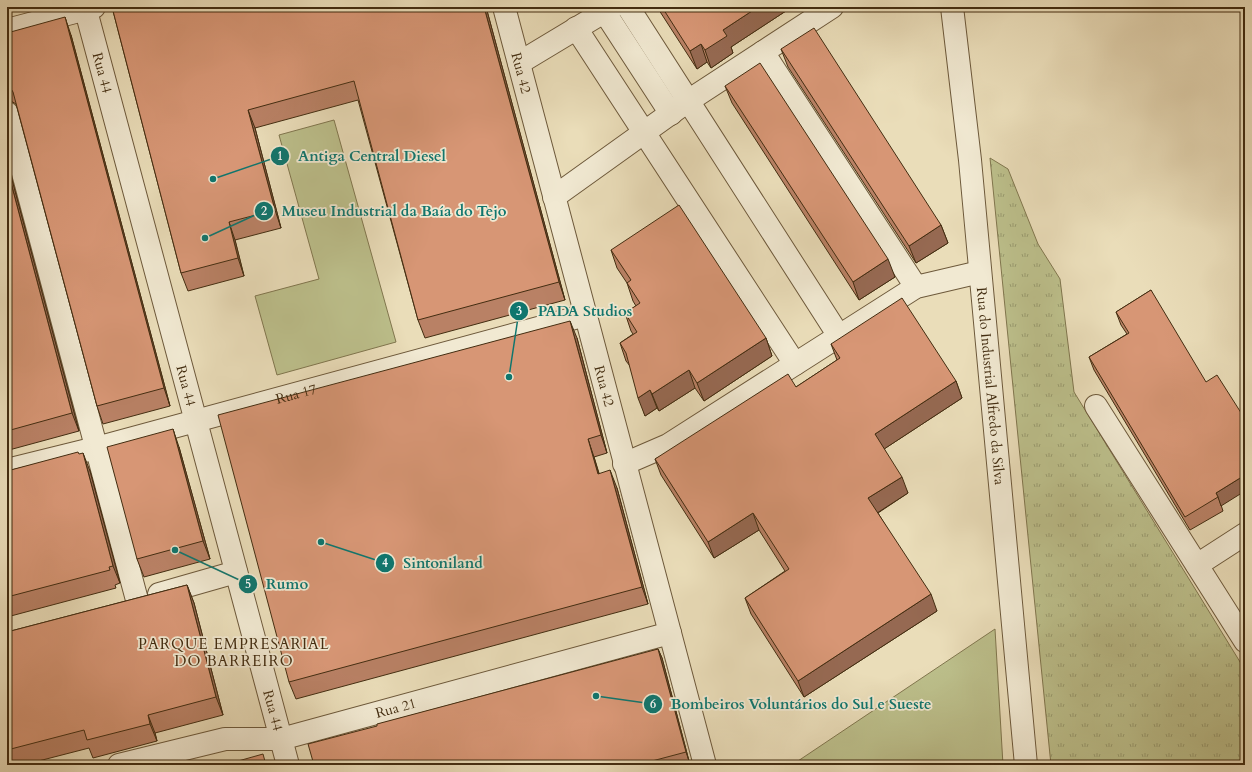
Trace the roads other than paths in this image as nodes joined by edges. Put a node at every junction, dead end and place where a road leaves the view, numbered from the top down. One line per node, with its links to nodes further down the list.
1 (504, 7): 10 (street, Rua 42)
2 (628, 7): 11 (street)
3 (832, 7): 9 (street)
4 (952, 7): 16 (street, Rua do Industrial Alfredo da Silva)
5 (89, 8): 8 (street); 22 (street, Rua 44)
6 (608, 9): 7 (street); 13 (street)
7 (576, 28): 10 (street); 14 (street)
8 (7, 30)
9 (763, 52): 11 (street); 17 (street)
10 (519, 63): 15 (street, Rua 42)
11 (688, 101): 13 (street); 19 (street)
12 (7, 113): 23 (street)
13 (671, 114): 14 (street)
14 (644, 133): 15 (street); 20 (street)
15 (554, 197): 18 (street, Rua 42)
16 (980, 272): 17 (street); 35 (street, Rua do Industrial Alfredo da Silva)
17 (916, 287): 19 (street)
18 (586, 315): 22 (street, Rua 17); 24 (street, Rua 42)
19 (840, 336): 20 (street)
20 (795, 364): 24 (street)
21 (1096, 406): 27 (street)
22 (196, 421): 23 (street, Rua 17); 28 (street, Rua 44)
23 (96, 448): 25 (street, Rua 17); 28 (street)
24 (624, 464): 29 (street, Rua 42)
25 (7, 470)
26 (1245, 534): 27 (street)
27 (1197, 565): 30 (street)
28 (236, 572): 31 (street, Rua 44)
29 (670, 633): 31 (street, Rua 21); 34 (street, Rua 42)
30 (1245, 641)
31 (281, 740): 32 (street, Rua 21); 33 (street, Rua 44)
32 (119, 765)
33 (288, 765)
34 (705, 765)
35 (1026, 765)

